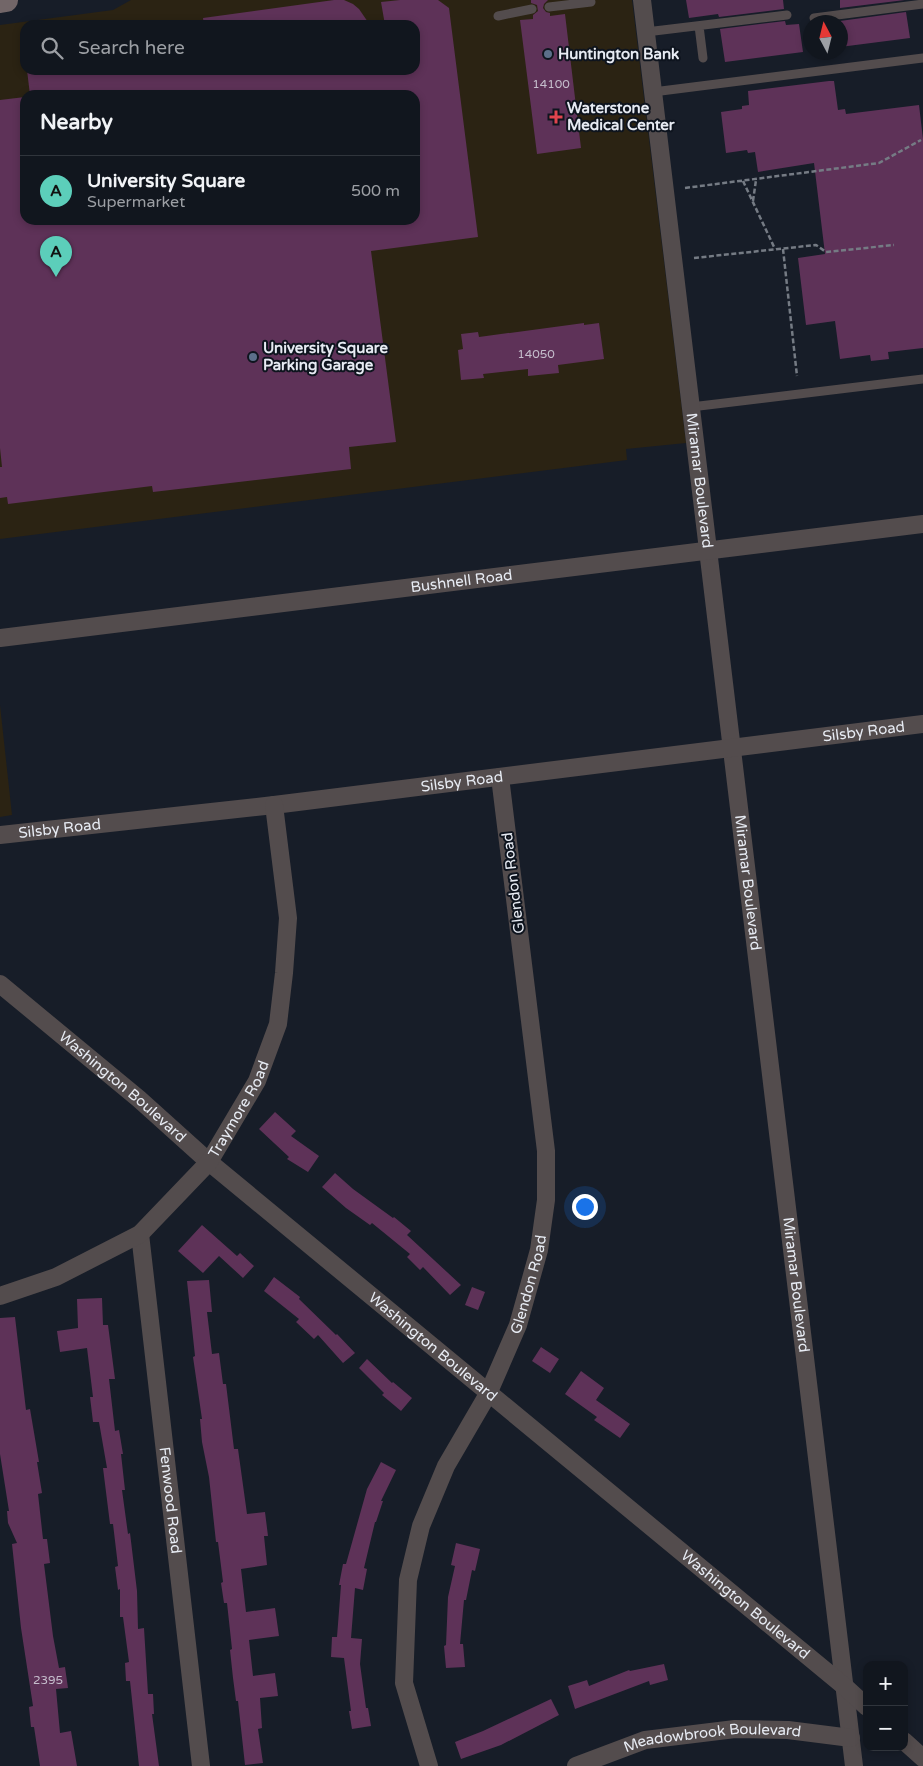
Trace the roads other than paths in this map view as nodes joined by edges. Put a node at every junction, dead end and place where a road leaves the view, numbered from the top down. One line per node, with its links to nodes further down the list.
1 (6, 0): 3 (main road)
2 (642, 0): 12 (street, Miramar Boulevard)
3 (0, 1)
4 (591, 2): 6 (lane)
5 (923, 4): 9 (lane)
6 (549, 7)
7 (532, 9): 10 (lane)
8 (787, 15): 11 (lane)
9 (837, 15)
10 (498, 16)
11 (699, 26): 12 (lane); 13 (lane)
12 (646, 32): 15 (street, Miramar Boulevard)
13 (703, 58)
14 (923, 58): 15 (lane)
15 (653, 92): 17 (street, Miramar Boulevard)
16 (923, 379): 17 (lane)
17 (691, 407): 19 (street, Miramar Boulevard)
18 (923, 524): 19 (street, Bushnell Road)
19 (708, 551): 20 (street, Bushnell Road); 22 (street, Miramar Boulevard)
20 (0, 638)
21 (923, 724): 22 (street, Silsby Road)
22 (733, 749): 23 (street, Silsby Road); 31 (street, Miramar Boulevard)
23 (500, 777): 24 (street, Silsby Road); 30 (street, Glendon Road)
24 (274, 805): 25 (street, Silsby Road); 27 (street, Traymore Road)
25 (1, 832)
26 (0, 984): 27 (street, Washington Boulevard)
27 (210, 1162): 28 (street, Traymore Road); 30 (street, Washington Boulevard)
28 (140, 1234): 29 (street, Traymore Road); 36 (street, Fenwood Road)
29 (0, 1296)
30 (488, 1394): 31 (street, Washington Boulevard); 37 (street, Glendon Road)
31 (844, 1686): 32 (street, Washington Boulevard); 33 (street, Miramar Boulevard)
32 (866, 1706)
33 (851, 1738): 38 (street, Meadowbrook Boulevard); 39 (street, Miramar Boulevard)
34 (908, 1745): 35 (street)
35 (923, 1758)
36 (201, 1766)
37 (429, 1766)
38 (576, 1766)
39 (854, 1766)

